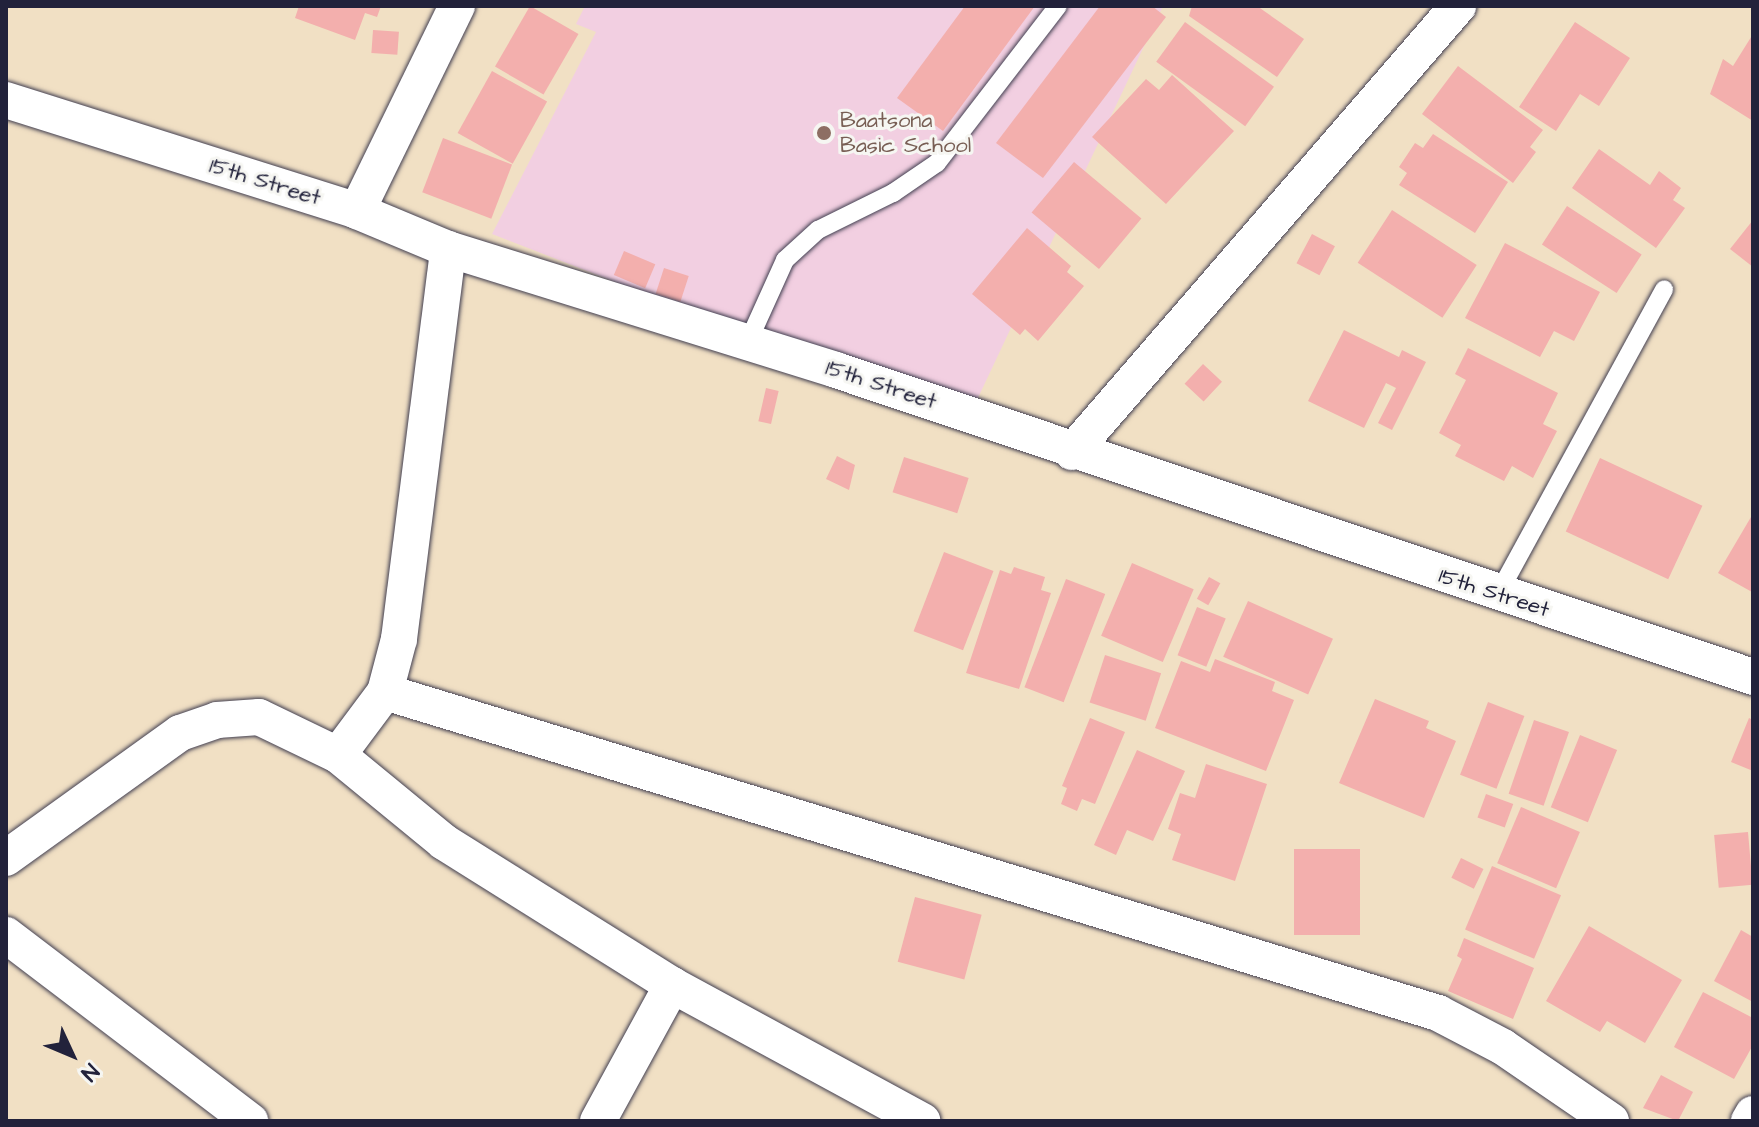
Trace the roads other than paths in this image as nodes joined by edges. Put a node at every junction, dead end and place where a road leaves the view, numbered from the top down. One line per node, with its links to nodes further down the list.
1 (457, 6): 5 (street)
2 (1058, 6): 8 (lane)
3 (1458, 6): 9 (street)
4 (6, 100): 5 (street, 15th Street)
5 (357, 211): 6 (street, 15th Street)
6 (448, 249): 8 (street, 15th Street); 12 (street)
7 (1664, 289): 10 (lane)
8 (748, 342): 9 (street, 15th Street)
9 (1072, 452): 10 (street, 15th Street)
10 (1498, 594): 11 (street, 15th Street)
11 (1753, 677)
12 (385, 692): 13 (street); 21 (street)
13 (338, 755): 14 (street); 16 (street)
14 (6, 858)
15 (6, 935): 18 (street)
16 (672, 985): 19 (street); 20 (street)
17 (1753, 1114): 22 (street)
18 (250, 1121)
19 (598, 1121)
20 (923, 1121)
21 (1611, 1121)
22 (1749, 1121)

